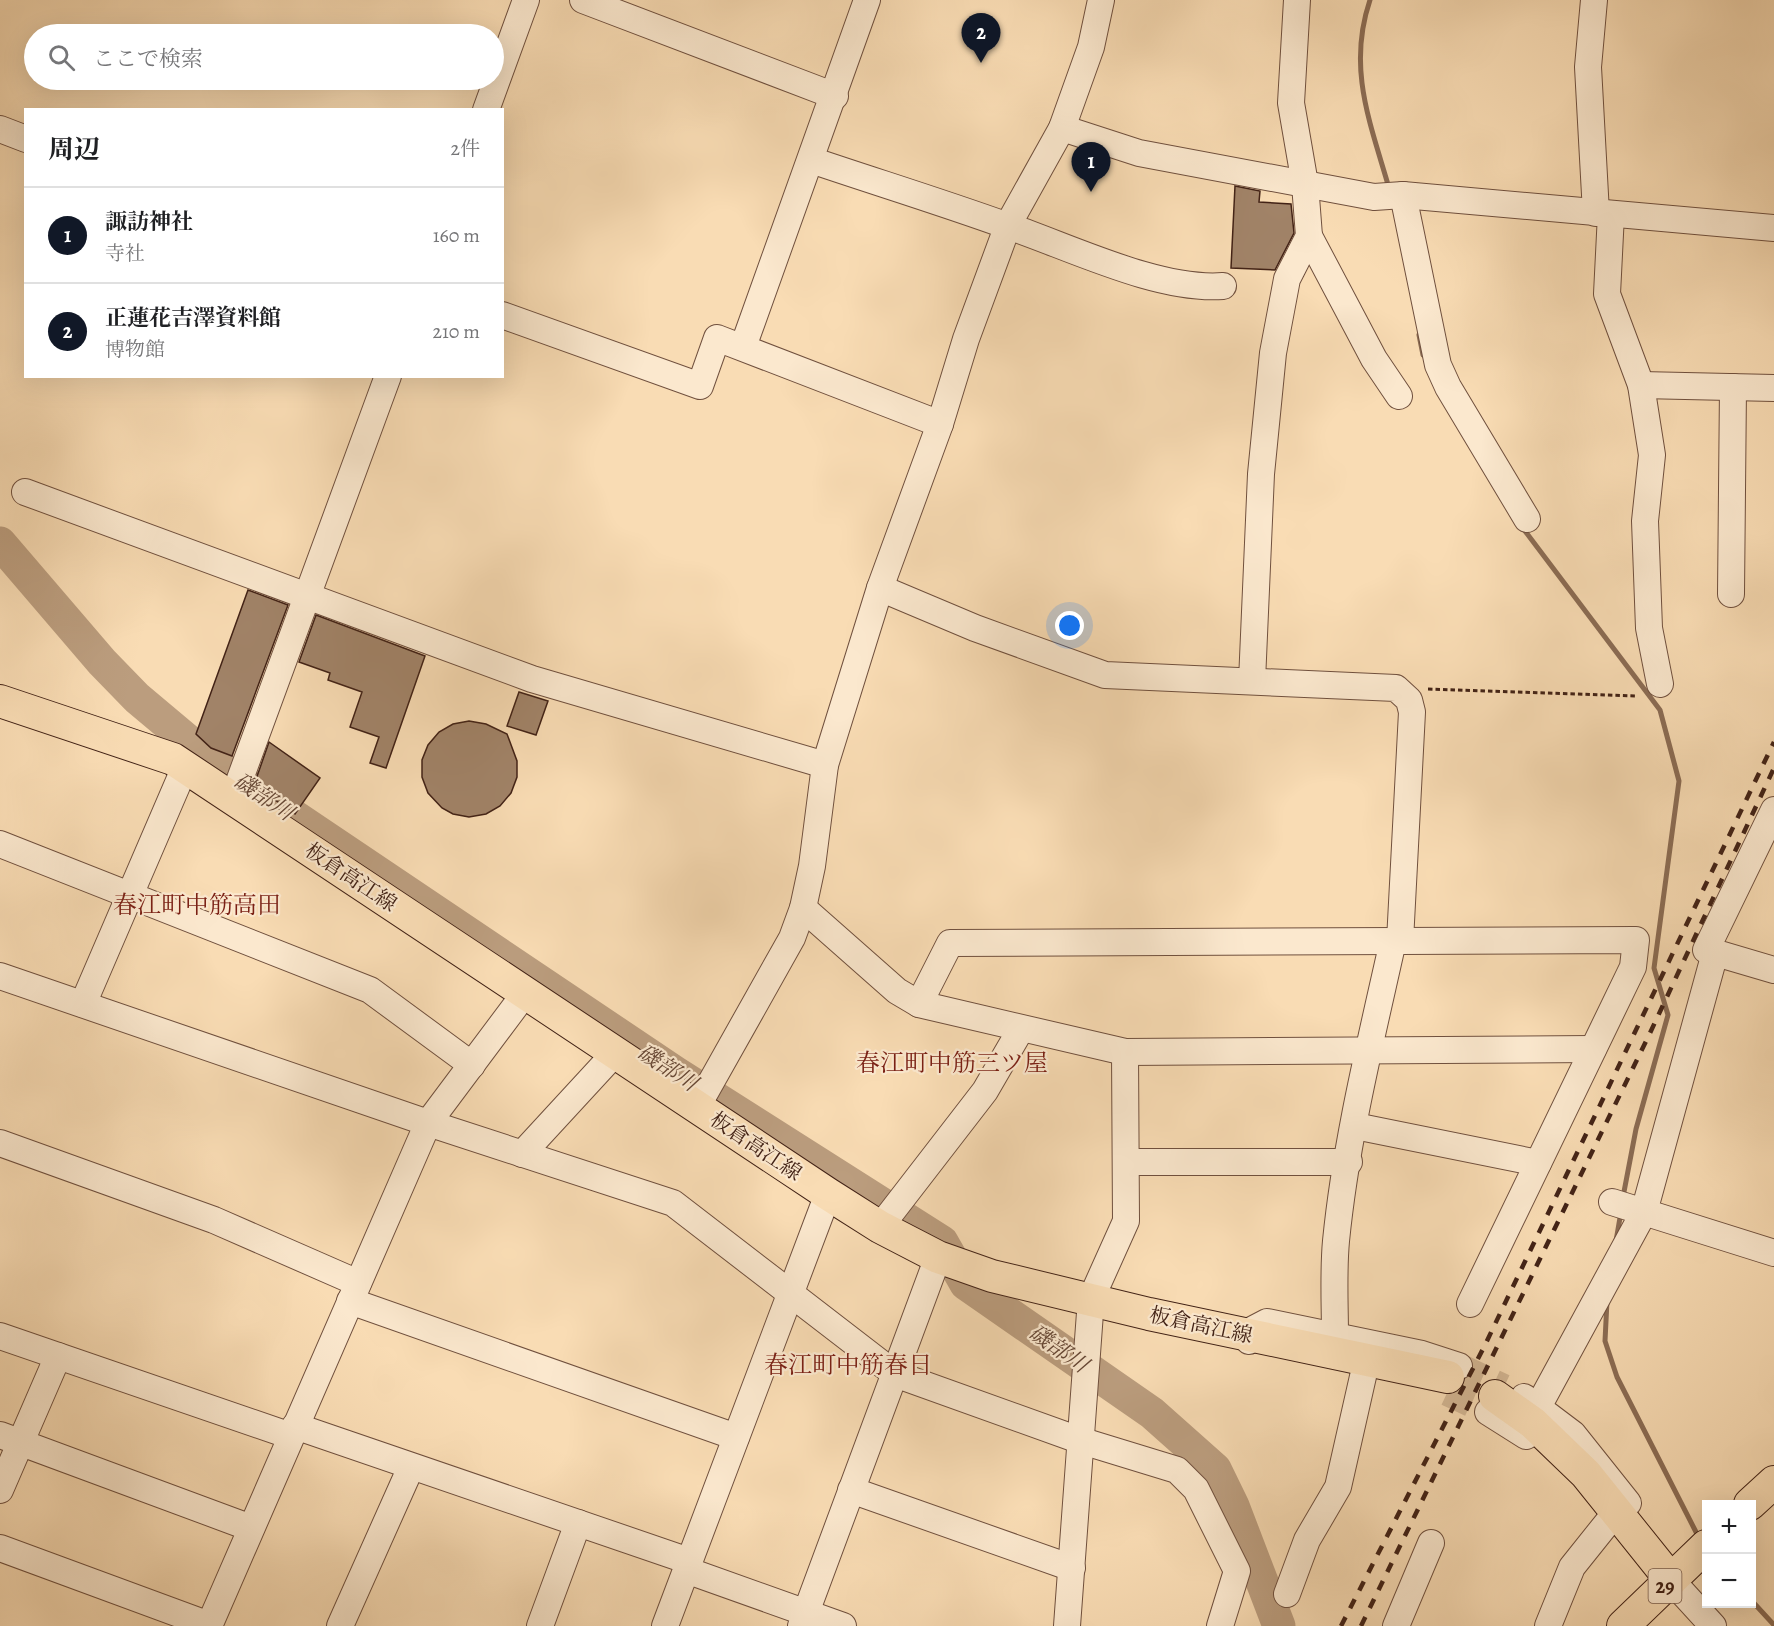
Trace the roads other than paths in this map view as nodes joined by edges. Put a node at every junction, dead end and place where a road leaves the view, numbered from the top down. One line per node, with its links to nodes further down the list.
1 (526, 0): 7 (street)
2 (583, 0): 9 (street)
3 (867, 0): 9 (street)
4 (1101, 0): 11 (street)
5 (1297, 0): 15 (street)
6 (1594, 0): 17 (street)
7 (504, 60)
8 (493, 90): 10 (street)
9 (835, 96): 14 (street)
10 (487, 108)
11 (1062, 128): 15 (street); 18 (street)
12 (0, 129): 13 (street)
13 (24, 138)
14 (811, 160): 18 (street); 23 (street)
15 (1305, 184): 16 (street); 20 (street)
16 (1403, 195): 17 (street); 31 (street)
17 (1604, 214): 19 (street); 25 (street)
18 (1008, 225): 21 (street); 29 (street)
19 (1774, 228)
20 (1309, 236): 28 (street); 35 (street)
21 (1222, 286)
22 (504, 316): 23 (street)
23 (743, 347): 29 (street)
24 (387, 378): 34 (street)
25 (1641, 385): 26 (street); 36 (street)
26 (1732, 387): 27 (street); 33 (street)
27 (1774, 388)
28 (1399, 396)
29 (940, 424): 32 (street)
30 (25, 492): 34 (street)
31 (1527, 519)
32 (880, 588): 35 (street); 38 (street)
33 (1731, 594)
34 (309, 596): 38 (street); 40 (street)
35 (1252, 681): 45 (street)
36 (1660, 684)
37 (0, 701): 39 (main road, 板倉高江線)
38 (825, 765): 44 (street)
39 (185, 767): 40 (main road, 板倉高江線); 43 (street)
40 (233, 798): 49 (main road, 板倉高江線)
41 (1774, 810): 46 (street)
42 (0, 844): 43 (street)
43 (128, 895): 50 (street); 57 (street)
44 (803, 908): 51 (street); 58 (street)
45 (1396, 941): 51 (street); 53 (street); 54 (street)
46 (1715, 953): 47 (street); 68 (street)
47 (1774, 970)
48 (0, 976): 50 (street)
49 (526, 992): 55 (main road, 板倉高江線); 57 (street)
50 (83, 1004): 59 (street)
51 (919, 1004): 52 (street)
52 (1021, 1029): 56 (street); 69 (street)
53 (1593, 1049): 54 (street); 65 (street)
54 (1369, 1051): 56 (street); 60 (street)
55 (616, 1052): 58 (main road, 板倉高江線); 62 (street)
56 (1125, 1052): 63 (street)
57 (472, 1065): 59 (street)
58 (697, 1107): 66 (main road, 板倉高江線)
59 (428, 1123): 62 (street); 72 (street)
60 (1355, 1126): 64 (street); 65 (street)
61 (0, 1143): 72 (street)
62 (522, 1154): 73 (street)
63 (1126, 1162): 64 (street); 74 (street)
64 (1349, 1162): 78 (street)
65 (1538, 1163): 75 (street)
66 (828, 1194): 69 (main road, 板倉高江線); 73 (street)
67 (1612, 1203): 68 (street)
68 (1644, 1212): 70 (street); 84 (street)
69 (880, 1227): 71 (main road, 板倉高江線)
70 (1774, 1253)
71 (938, 1257): 74 (main road, 板倉高江線); 81 (street)
72 (354, 1292): 85 (street); 86 (street)
73 (791, 1294): 81 (street); 86 (street)
74 (1091, 1299): 76 (main road, 板倉高江線); 88 (street)
75 (1470, 1304)
76 (1244, 1334): 78 (street); 80 (street); 82 (main road, 板倉高江線)
77 (0, 1336): 79 (street)
78 (1335, 1337): 82 (street)
79 (58, 1356): 85 (street); 87 (street)
80 (1364, 1372): 82 (street); 103 (street)
81 (895, 1374): 88 (street); 92 (street)
82 (1451, 1379)
83 (1496, 1399): 84 (street); 95 (main road)
84 (1539, 1407): 95 (street)
85 (293, 1431): 89 (street); 96 (street)
86 (736, 1437): 100 (street)
87 (10, 1439): 91 (street); 96 (street)
88 (1079, 1440): 101 (street); 112 (street)
89 (411, 1467): 94 (street); 105 (street)
90 (1774, 1482): 93 (main road)
91 (0, 1490)
92 (851, 1490): 101 (street); 104 (street)
93 (1754, 1500)
94 (578, 1523): 100 (street); 108 (street)
95 (1619, 1526): 102 (main road); 113 (street)
96 (251, 1528): 106 (street)
97 (1431, 1543): 107 (street)
98 (0, 1548): 106 (street)
99 (1702, 1551): 102 (main road, 29)
100 (687, 1565): 104 (street); 109 (street)
101 (1072, 1568): 111 (street)
102 (1671, 1580): 114 (main road, 29); 115 (street)
103 (1287, 1594)
104 (803, 1620): 110 (street)
105 (350, 1623)
106 (209, 1625)
107 (1397, 1625)
108 (540, 1626)
109 (665, 1626)
110 (843, 1626)
111 (1067, 1626)
112 (1220, 1626)
113 (1548, 1626)
114 (1623, 1626)
115 (1713, 1626)

